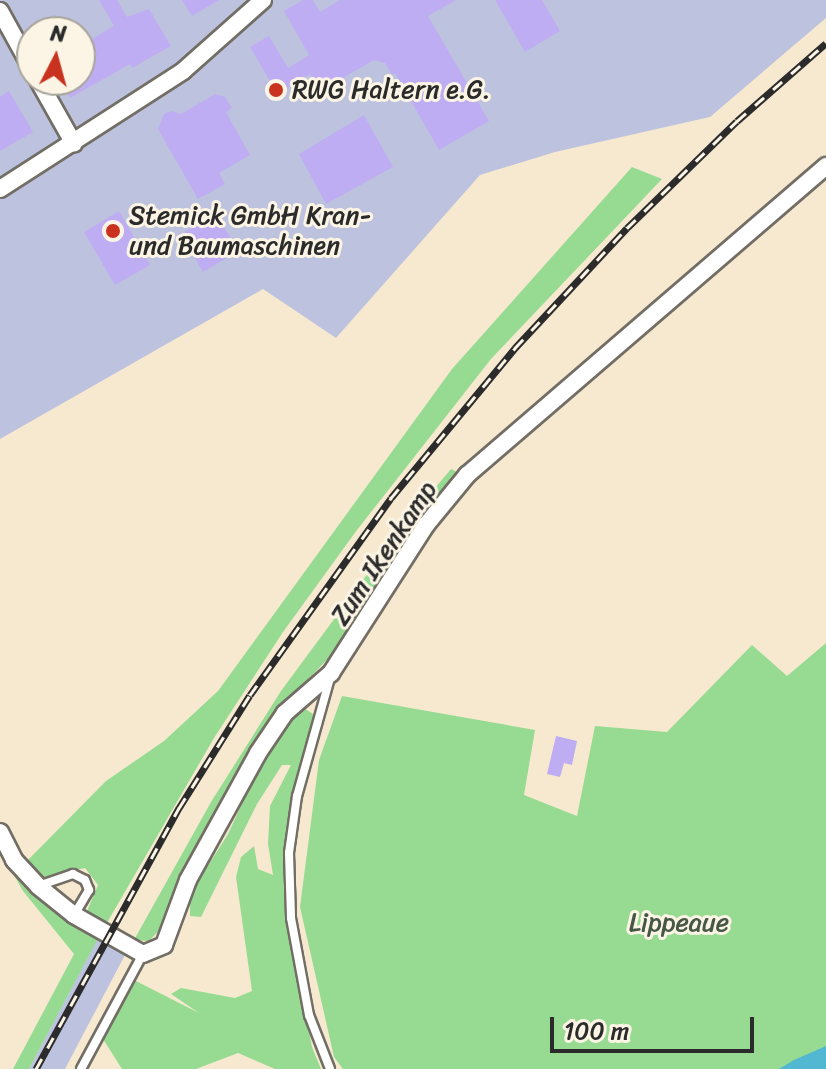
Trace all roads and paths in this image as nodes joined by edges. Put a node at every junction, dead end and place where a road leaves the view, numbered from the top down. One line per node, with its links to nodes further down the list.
1 (263, 0): 5 (street)
2 (0, 11): 3 (street)
3 (16, 40)
4 (47, 96): 5 (street)
5 (74, 144): 7 (street)
6 (826, 166): 8 (street, Zum Ikenkamp)
7 (0, 189)
8 (331, 673): 12 (street, Zum Ikenkamp); 14 (lane)
9 (0, 832): 10 (street)
10 (38, 886): 11 (street); 11 (lane)
11 (74, 915): 12 (street)
12 (137, 951): 13 (lane)
13 (81, 1069)
14 (330, 1069)

